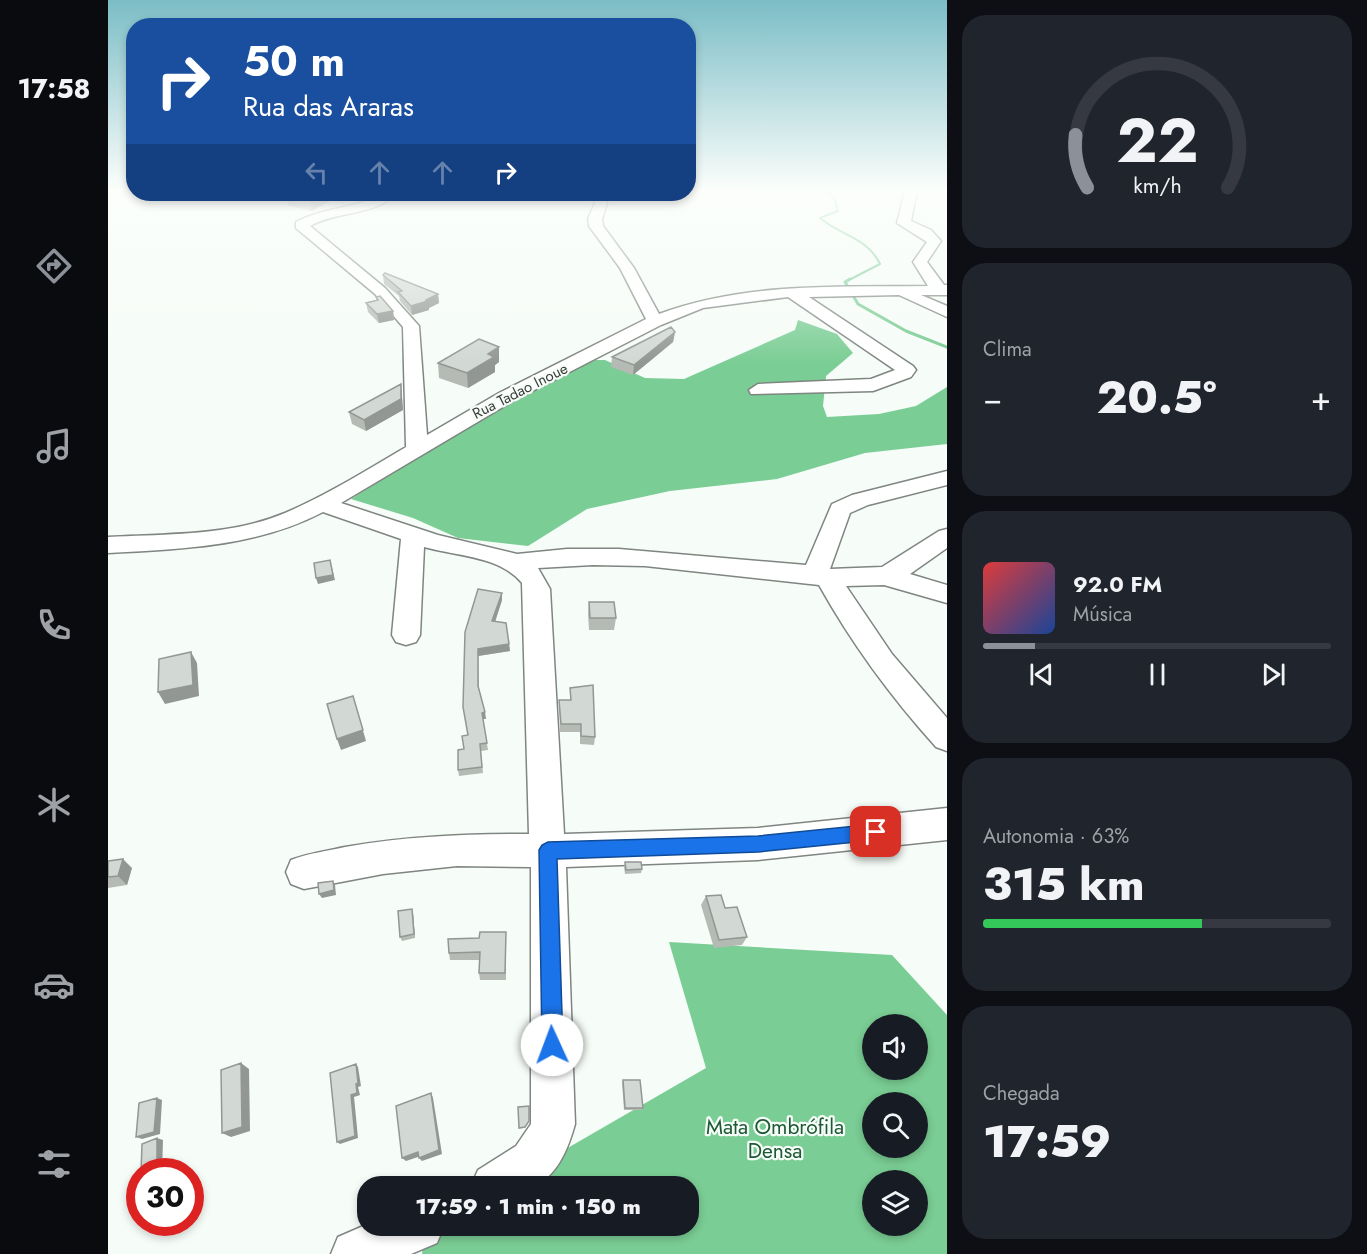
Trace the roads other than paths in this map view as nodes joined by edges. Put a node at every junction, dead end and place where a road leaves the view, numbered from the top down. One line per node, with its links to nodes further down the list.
1 (327, 247): 10 (street)
2 (611, 247): 8 (street)
3 (932, 247): 4 (street)
4 (943, 290): 5 (street, Rua Tadao Inoue)
5 (893, 291): 6 (street, Rua Tadao Inoue); 7 (street)
6 (792, 293): 8 (street, Rua Tadao Inoue); 9 (street)
7 (947, 312)
8 (655, 321): 10 (street, Rua Tadao Inoue)
9 (758, 390)
10 (417, 449): 12 (street, Rua Tadao Inoue)
11 (947, 478): 17 (street)
12 (324, 505): 13 (street); 15 (street, Rua Tadao Inoue)
13 (413, 536): 16 (street); 20 (street)
14 (947, 537): 18 (street)
15 (108, 545)
16 (516, 563): 17 (street); 23 (street)
17 (822, 576): 18 (street); 21 (street)
18 (884, 576): 19 (street)
19 (947, 594)
20 (406, 634)
21 (947, 738)
22 (947, 824): 23 (street)
23 (548, 850): 24 (street); 25 (street)
24 (304, 872)
25 (513, 1176)
26 (397, 1236): 27 (street)
27 (355, 1254)

